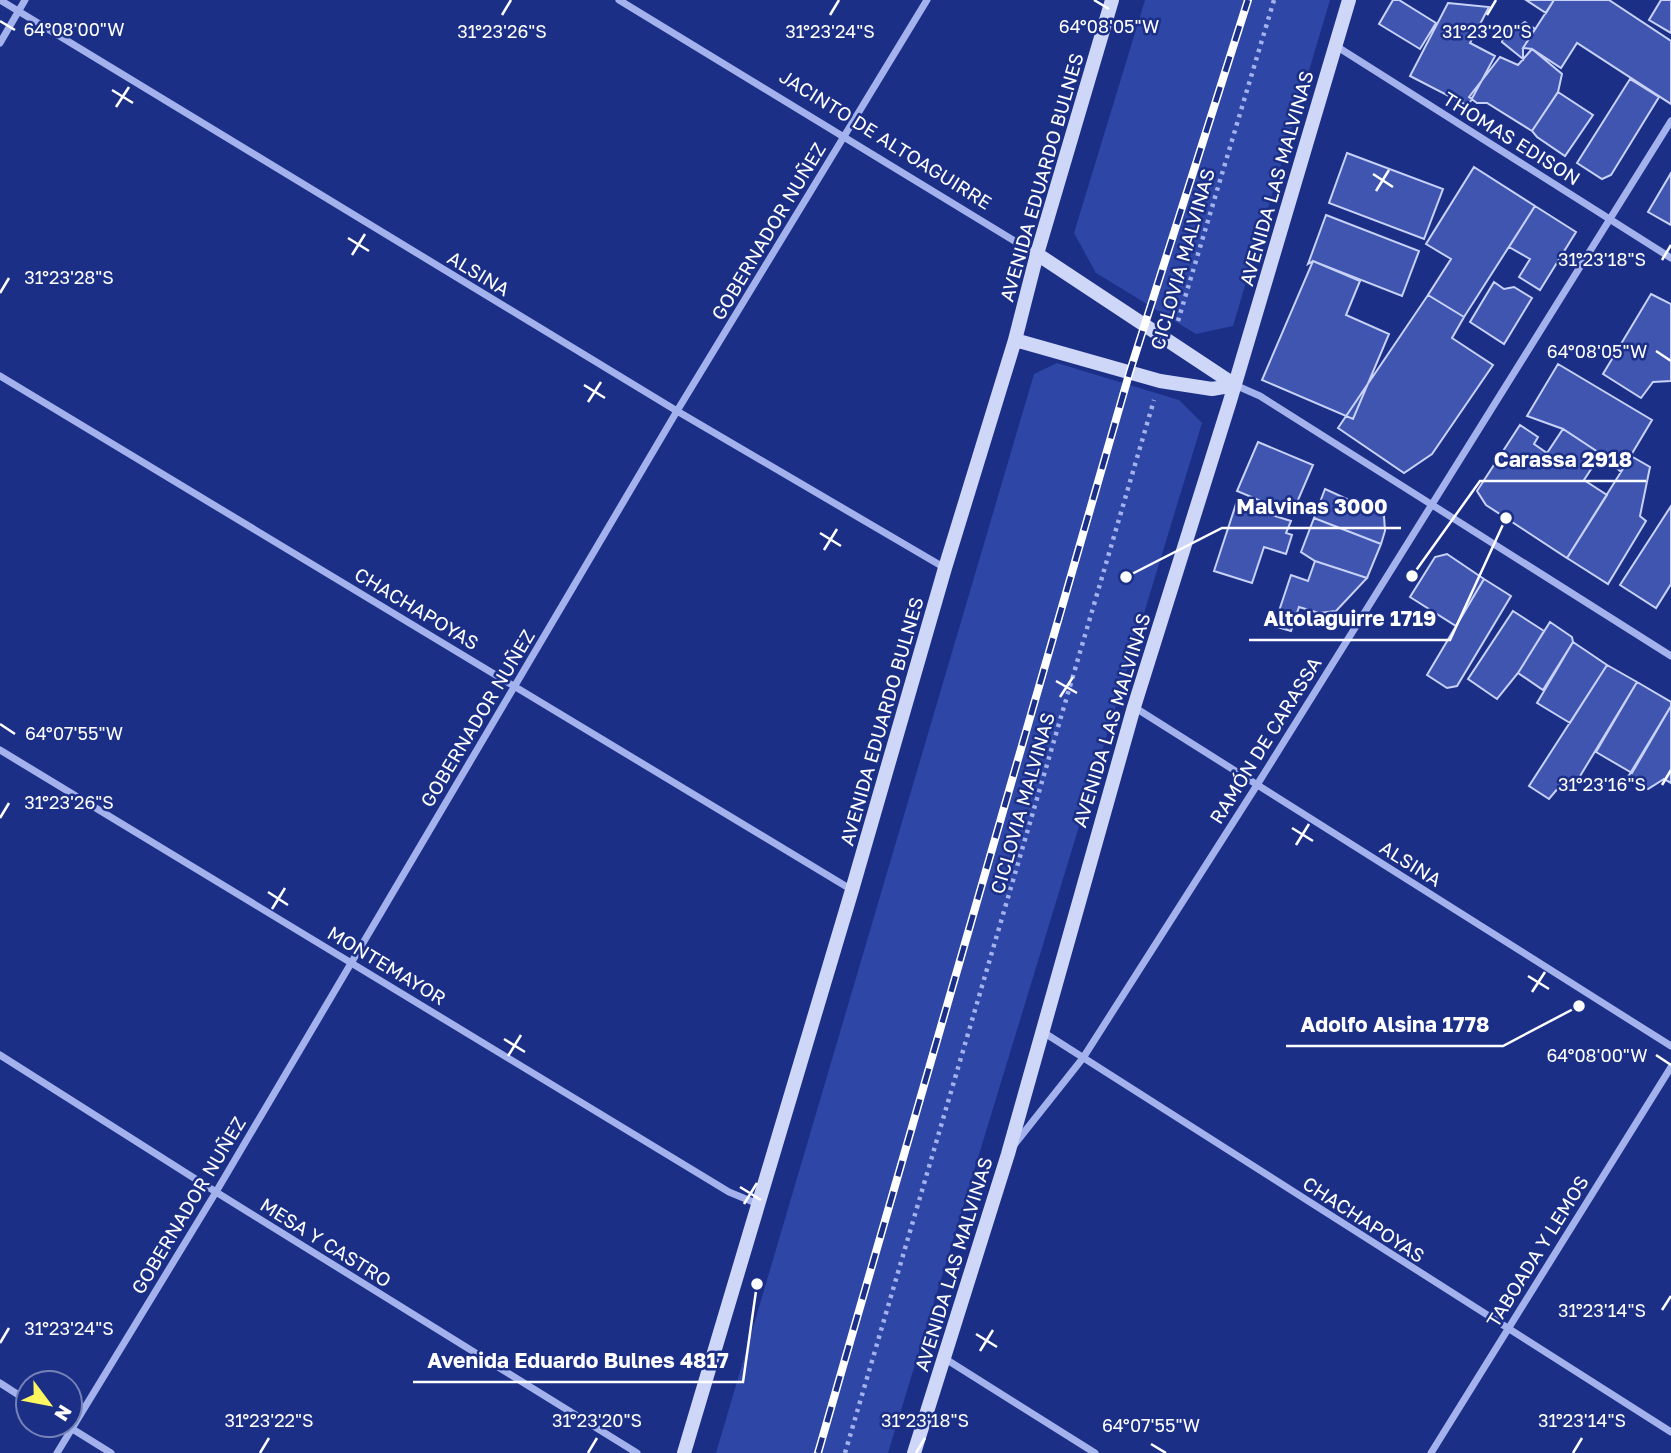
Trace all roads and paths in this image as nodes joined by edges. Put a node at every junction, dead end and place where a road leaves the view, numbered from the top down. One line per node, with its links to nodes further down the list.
1 (0, 0): 8 (street, ALSINA)
2 (26, 0): 8 (street)
3 (620, 0): 12 (street, JACINTO DE ALTOAGUIRRE)
4 (927, 0): 12 (street, GOBERNADOR NUÑEZ)
5 (1112, 0): 14 (main road, AVENIDA EDUARDO BULNES)
6 (1274, 0): 17 (path, CICLOVIA MALVINAS)
7 (1349, 0): 10 (main road, AVENIDA LAS MALVINAS)
8 (19, 11): 9 (street); 21 (street, ALSINA)
9 (0, 43)
10 (1335, 46): 13 (street, THOMAS EDISON); 20 (main road, AVENIDA LAS MALVINAS)
11 (1671, 121): 13 (street, RAMÓN DE CARASSA)
12 (845, 136): 14 (street, JACINTO DE ALTOAGUIRRE); 21 (street, GOBERNADOR NUÑEZ)
13 (1611, 220): 15 (street, THOMAS EDISON); 22 (street, RAMÓN DE CARASSA)
14 (1037, 254): 16 (main road, AVENIDA EDUARDO BULNES); 17 (main road, JACINTO DE ALTOAGUIRRE)
15 (1671, 258)
16 (1015, 340): 19 (main road, JACINTO DE ALTOAGUIRRE); 23 (main road, AVENIDA EDUARDO BULNES)
17 (1171, 343): 20 (main road, JACINTO DE ALTOAGUIRRE)
18 (0, 376): 25 (street, CHACHAPOYAS)
19 (1160, 381): 20 (main road, JACINTO DE ALTOAGUIRRE); 47 (path, CICLOVIA MALVINAS)
20 (1235, 385): 22 (street, JACINTO DE ALTOAGUIRRE); 26 (main road, AVENIDA LAS MALVINAS)
21 (677, 411): 23 (street, ALSINA); 25 (street, GOBERNADOR NUÑEZ)
22 (1431, 502): 24 (street, JACINTO DE ALTOAGUIRRE); 28 (street, RAMÓN DE CARASSA)
23 (945, 568): 29 (main road, AVENIDA EDUARDO BULNES)
24 (1671, 656)
25 (515, 685): 29 (street, CHACHAPOYAS); 30 (street, GOBERNADOR NUÑEZ)
26 (1134, 707): 28 (street, ALSINA); 31 (main road, AVENIDA LAS MALVINAS)
27 (0, 750): 30 (street, MONTEMAYOR)
28 (1257, 785): 32 (street, ALSINA); 34 (street, RAMÓN DE CARASSA)
29 (852, 890): 38 (main road, AVENIDA EDUARDO BULNES)
30 (350, 961): 37 (street, GOBERNADOR NUÑEZ); 38 (street, MONTEMAYOR)
31 (1041, 1031): 34 (street, CHACHAPOYAS); 36 (main road, AVENIDA LAS MALVINAS)
32 (1671, 1046)
33 (0, 1055): 37 (street, MESA Y CASTRO)
34 (1083, 1058): 36 (street, RAMÓN DE CARASSA); 39 (street, CHACHAPOYAS)
35 (1671, 1067): 39 (street, TABOADA Y LEMOS)
36 (1008, 1154): 40 (main road, AVENIDA LAS MALVINAS)
37 (216, 1192): 41 (street, GOBERNADOR NUÑEZ); 45 (street, MESA Y CASTRO)
38 (759, 1205): 46 (main road, AVENIDA EDUARDO BULNES)
39 (1507, 1329): 42 (street, CHACHAPOYAS); 50 (street, TABOADA Y LEMOS)
40 (943, 1357): 48 (main road, AVENIDA LAS MALVINAS); 49 (street)
41 (84, 1403)
42 (1671, 1432)
43 (84, 1436): 44 (street)
44 (111, 1453)
45 (637, 1453)
46 (684, 1453)
47 (845, 1453)
48 (914, 1453)
49 (1095, 1453)
50 (1431, 1453)

